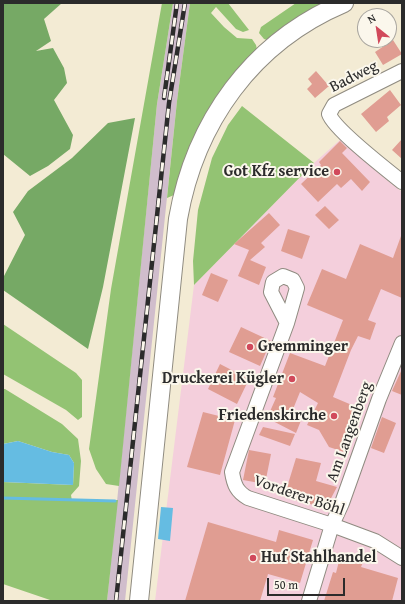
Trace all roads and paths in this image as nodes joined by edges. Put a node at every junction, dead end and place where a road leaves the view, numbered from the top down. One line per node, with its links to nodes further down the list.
1 (344, 3): 9 (main road)
2 (402, 71): 3 (street, Badweg)
3 (402, 182)
4 (287, 323): 7 (street, Vorderer Böhl)
5 (402, 343): 6 (street, Am Langenberg)
6 (398, 364): 7 (street, Am Langenberg)
7 (332, 525): 8 (street, Vorderer Böhl); 10 (street, Am Langenberg)
8 (402, 558)
9 (139, 601)
10 (309, 601)

